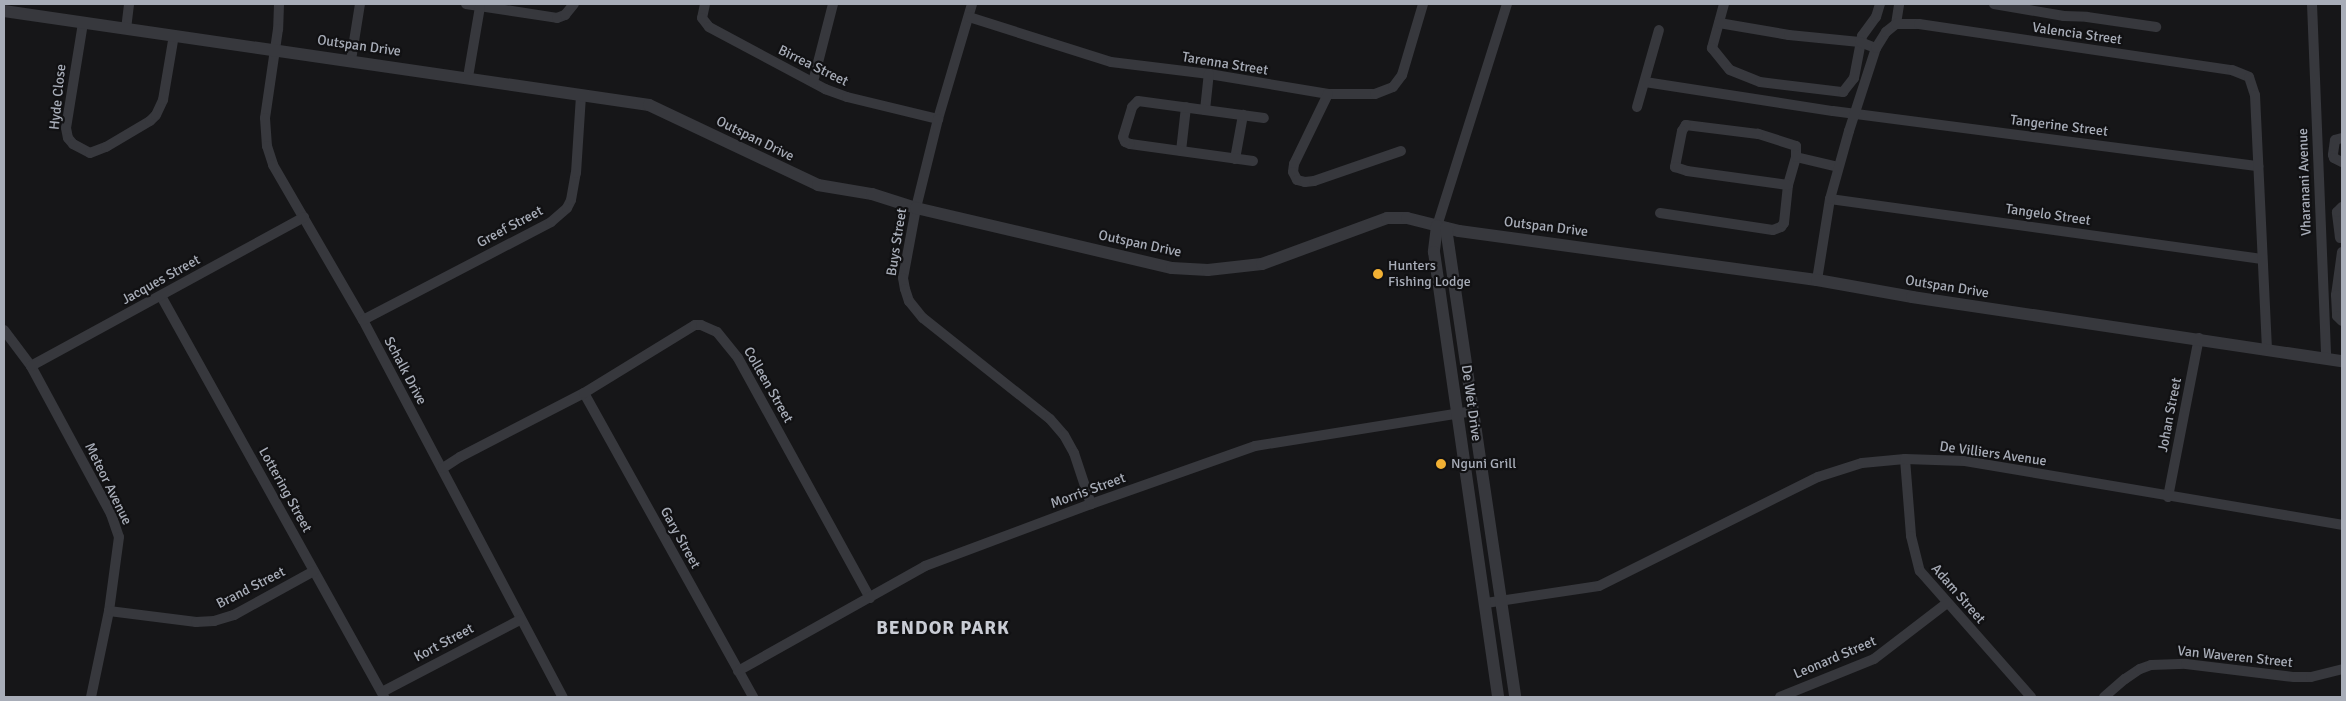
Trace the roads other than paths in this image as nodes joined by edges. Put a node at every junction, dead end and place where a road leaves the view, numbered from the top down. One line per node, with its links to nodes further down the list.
1 (279, 4): 28 (street, Schalk Drive)
2 (360, 4): 29 (street)
3 (466, 4): 16 (street)
4 (574, 4): 16 (street)
5 (705, 4): 32 (street, Birrea Street)
6 (833, 4): 32 (street)
7 (972, 4): 18 (street, Buys Street)
8 (1423, 4): 34 (street, Tarenna Street)
9 (1507, 4): 60 (street, De Wet Drive)
10 (1724, 4): 20 (street)
11 (1880, 4): 26 (street)
12 (1899, 4): 21 (street)
13 (1994, 4): 22 (street)
14 (2312, 4): 44 (street, Vharanani Avenue)
15 (128, 5): 23 (street)
16 (480, 7): 31 (street)
17 (4, 11): 19 (street, Outspan Drive)
18 (969, 17): 30 (street, Tarenna Street); 42 (street, Buys Street)
19 (83, 23): 23 (street, Outspan Drive); 25 (street, Hyde Close)
20 (1719, 23): 26 (street); 26 (street)
21 (1896, 24): 27 (street); 52 (street, Valencia Street)
22 (2156, 27)
23 (126, 29): 25 (street, Outspan Drive)
24 (1659, 30): 33 (street)
25 (174, 35): 28 (street, Outspan Drive)
26 (1860, 42): 27 (street)
27 (1876, 48): 39 (street)
28 (275, 49): 29 (street, Outspan Drive); 59 (street, Schalk Drive)
29 (351, 60): 31 (street, Outspan Drive)
30 (1209, 74): 34 (street, Tarenna Street); 38 (street)
31 (468, 78): 35 (street, Outspan Drive)
32 (813, 82): 42 (street, Birrea Street)
33 (1645, 82): 37 (street); 39 (street, Tangerine Street)
34 (1328, 94): 47 (street)
35 (581, 96): 57 (street, Outspan Drive); 68 (street, Greef Street)
36 (1186, 107): 38 (street); 46 (street); 46 (street)
37 (1637, 107)
38 (1205, 110): 40 (street)
39 (1856, 114): 52 (street, Tangerine Street); 53 (street)
40 (1243, 115): 41 (street); 49 (street)
41 (1264, 118)
42 (938, 119): 57 (street, Buys Street)
43 (2342, 138): 45 (street)
44 (2318, 145): 45 (street); 61 (street, Vharanani Avenue)
45 (2333, 145): 51 (street)
46 (1181, 151): 49 (street)
47 (1401, 151)
48 (1796, 157): 53 (street); 54 (street); 54 (street)
49 (1235, 159): 50 (street)
50 (1253, 161)
51 (2342, 162)
52 (2258, 166): 64 (street, Valencia Street)
53 (1838, 167): 55 (street)
54 (1788, 185): 58 (street)
55 (1830, 198): 64 (street, Tangelo Street); 65 (street)
56 (2342, 207): 62 (street)
57 (916, 208): 60 (street, Outspan Drive); 82 (street, Buys Street)
58 (1660, 213)
59 (304, 217): 66 (street, Jacques Street); 68 (street, Schalk Drive)
60 (1442, 227): 65 (street, Outspan Drive); 77 (street, De Wet Drive); 78 (street, De Wet Drive)
61 (2321, 233): 62 (street); 73 (street, Vharanani Avenue)
62 (2341, 240)
63 (2342, 252): 67 (street)
64 (2262, 259): 72 (street, Valencia Street)
65 (1817, 280): 71 (street, Outspan Drive)
66 (161, 296): 75 (street, Jacques Street); 84 (street, Lottering Street)
67 (2339, 296): 69 (street)
68 (363, 320): 80 (street, Schalk Drive)
69 (2342, 320)
70 (4, 330): 75 (street, Meteor Avenue)
71 (2199, 338): 72 (street, Outspan Drive); 81 (street, Johan Street)
72 (2267, 350): 73 (street, Outspan Drive)
73 (2326, 359): 74 (street, Outspan Drive)
74 (2342, 361)
75 (31, 366): 89 (street, Meteor Avenue)
76 (584, 393): 80 (street, Colleen Street); 85 (street, Colleen Street); 92 (street, Gary Street)
77 (1473, 411): 78 (street, Morris Street); 86 (street, De Wet Drive)
78 (1458, 413): 82 (street, Morris Street); 87 (street, De Wet Drive)
79 (1905, 459): 81 (street, De Villiers Avenue); 86 (street, De Villiers Avenue); 88 (street, Adam Street)
80 (443, 468): 90 (street, Schalk Drive)
81 (2168, 497): 83 (street, De Villiers Avenue)
82 (1091, 504): 85 (street, Morris Street)
83 (2342, 525)
84 (314, 571): 89 (street, Brand Street); 93 (street, Lottering Street)
85 (870, 598): 92 (street, Morris Street)
86 (1502, 601): 87 (street, De Villiers Avenue); 98 (street, De Wet Drive)
87 (1486, 603): 97 (street, De Wet Drive)
88 (1947, 603): 99 (street, Leonard Street); 100 (street, Adam Street)
89 (109, 611): 94 (street, Meteor Avenue)
90 (520, 620): 93 (street, Kort Street); 95 (street, Schalk Drive)
91 (2342, 669): 101 (street, Van Waveren Street)
92 (738, 670): 96 (street, Gary Street)
93 (383, 695)
94 (91, 697)
95 (563, 697)
96 (753, 697)
97 (1498, 697)
98 (1515, 697)
99 (1780, 697)
100 (2031, 697)
101 (2104, 697)

